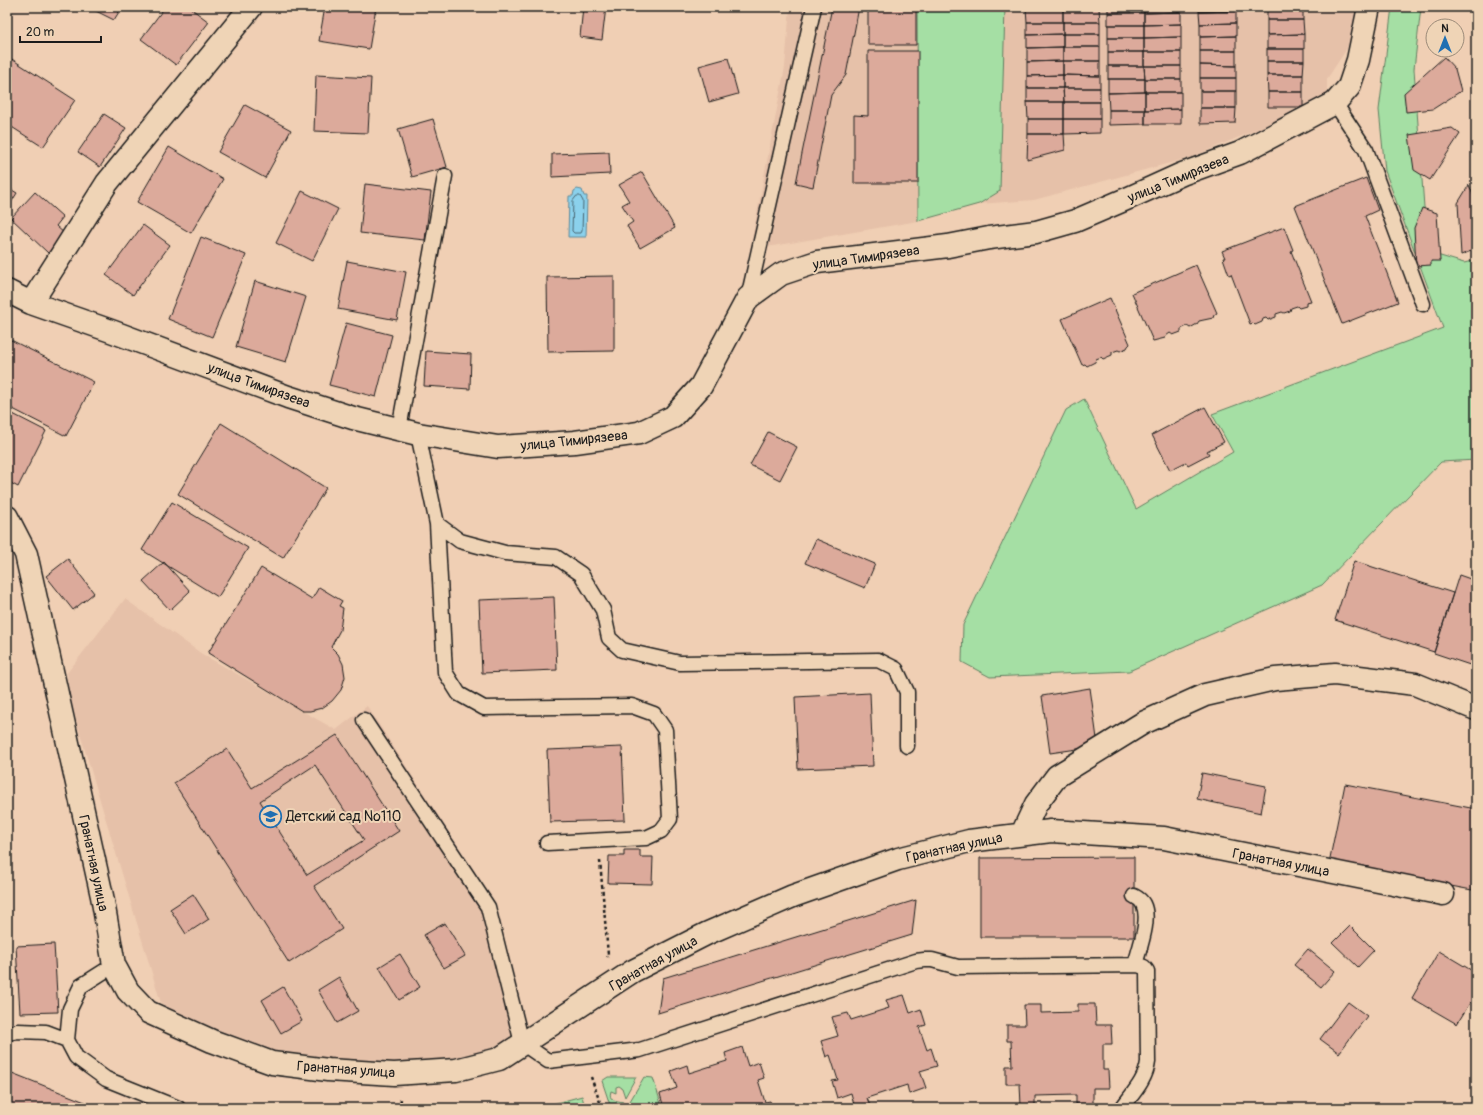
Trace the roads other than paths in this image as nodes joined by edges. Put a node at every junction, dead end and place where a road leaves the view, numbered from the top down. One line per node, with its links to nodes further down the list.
1 (251, 7): 8 (street)
2 (814, 7): 7 (lane)
3 (1369, 7): 4 (street, улица Тимирязева)
4 (1335, 103): 7 (street, улица Тимирязева); 9 (lane)
5 (445, 176): 10 (lane)
6 (7, 291): 8 (street, улица Тимирязева)
7 (748, 298): 10 (street, улица Тимирязева)
8 (31, 303): 10 (street, улица Тимирязева)
9 (1424, 304)
10 (408, 432): 12 (lane)
11 (7, 517): 20 (street, Гранатная улица)
12 (437, 524): 15 (lane); 17 (lane)
13 (1476, 709): 16 (street, Гранатная улица)
14 (364, 720): 24 (lane)
15 (907, 746)
16 (1022, 834): 18 (street, Гранатная улица); 24 (street, Гранатная улица)
17 (547, 843)
18 (1443, 894)
19 (1134, 896): 21 (lane)
20 (114, 965): 23 (lane); 24 (street, Гранатная улица)
21 (1135, 965): 24 (lane); 26 (lane)
22 (7, 1033): 23 (lane)
23 (67, 1040): 25 (lane)
24 (522, 1043)
25 (178, 1108)
26 (1122, 1108)

